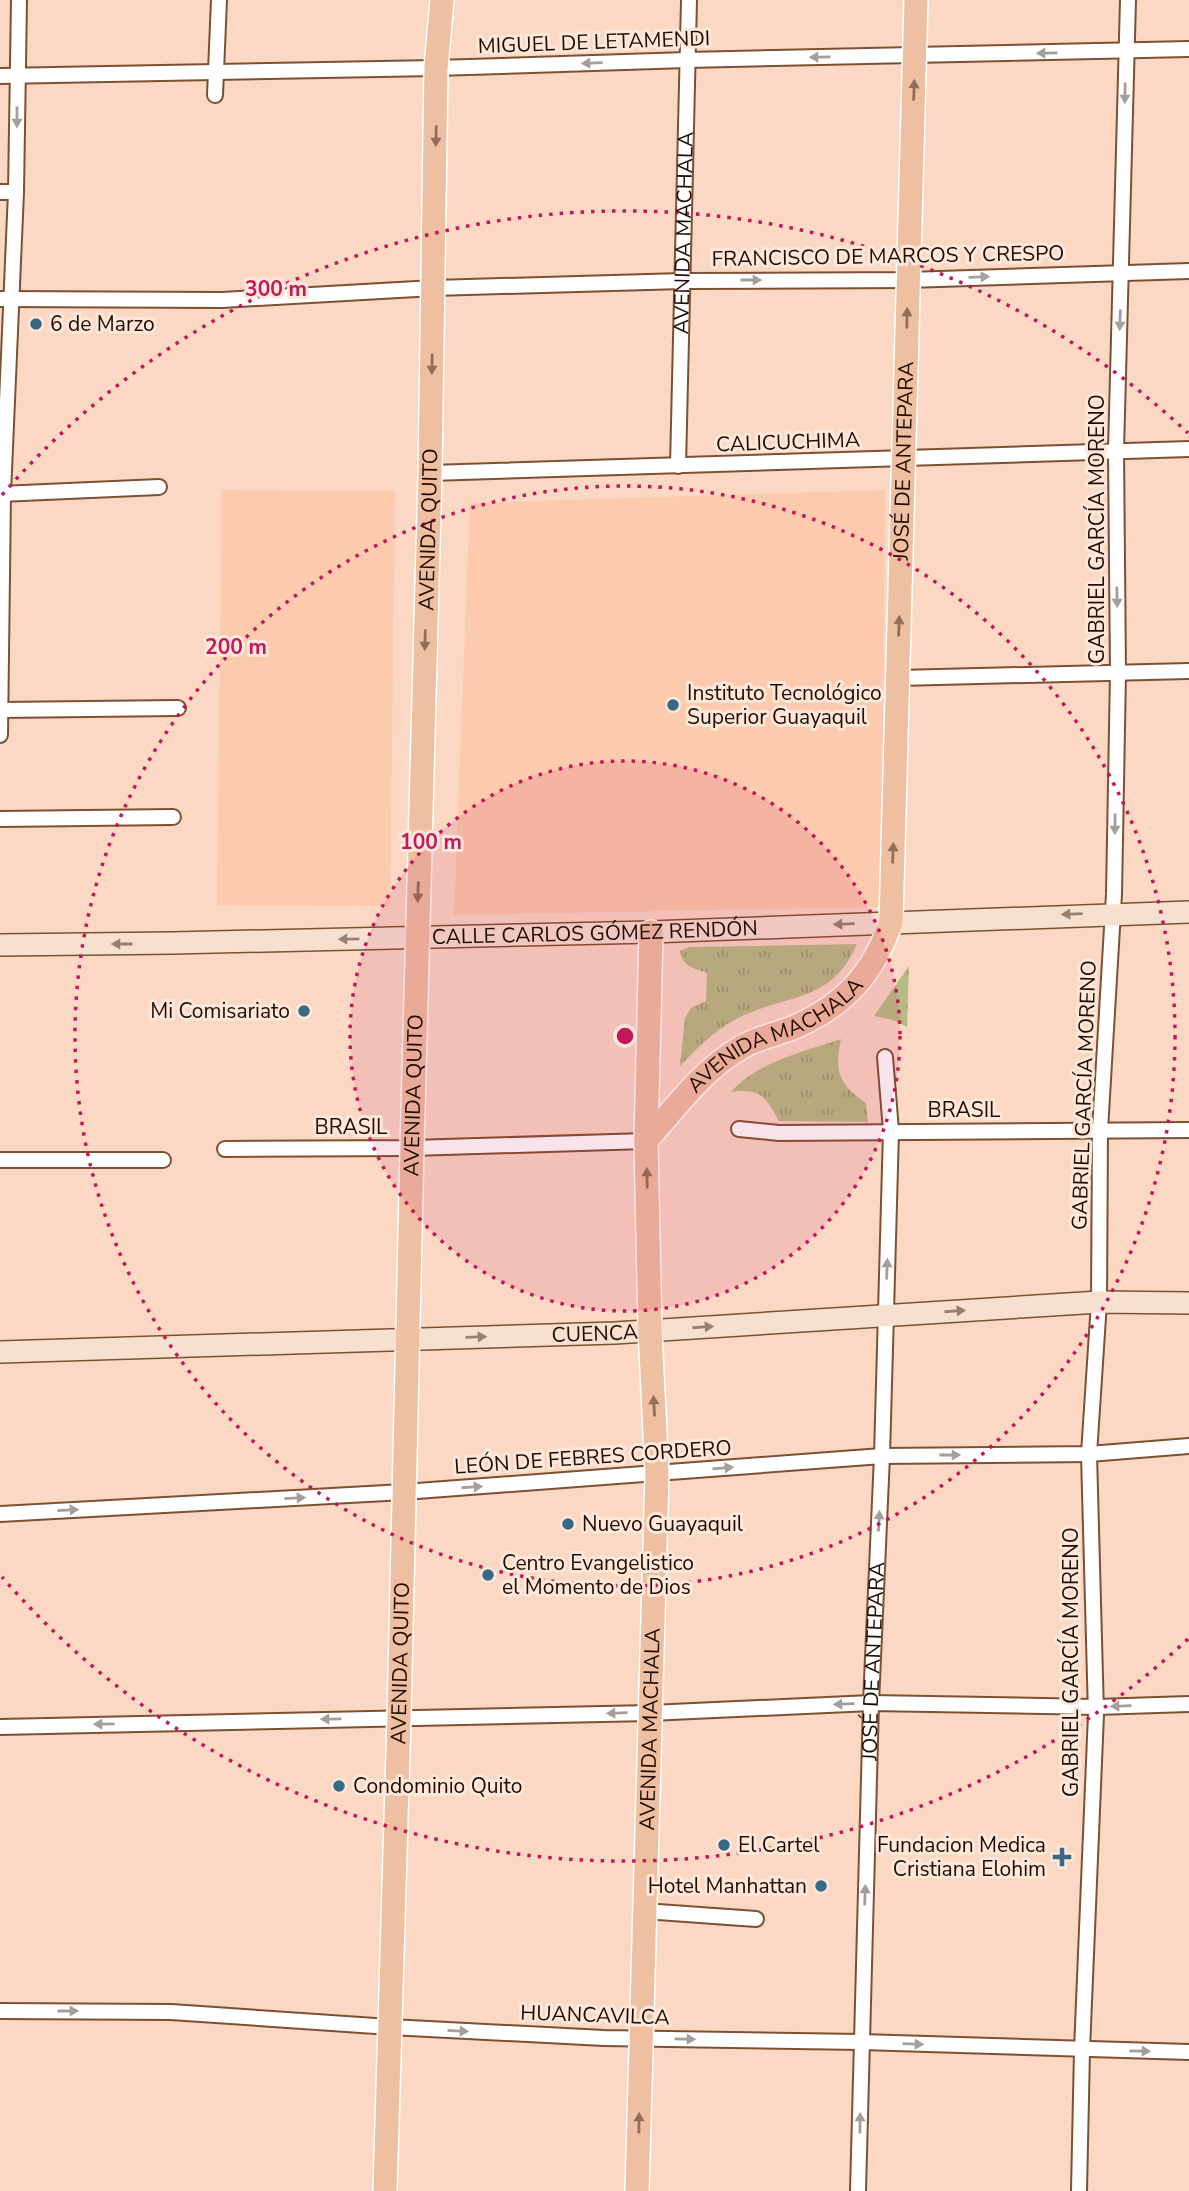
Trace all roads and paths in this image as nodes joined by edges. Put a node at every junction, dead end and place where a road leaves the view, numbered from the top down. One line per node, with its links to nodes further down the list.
1 (19, 0): 13 (street)
2 (219, 0): 12 (street)
3 (442, 0): 11 (main road, AVENIDA QUITO)
4 (689, 0): 10 (street, AVENIDA MACHALA)
5 (916, 0): 9 (main road, JOSÉ DE ANTEPARA)
6 (1128, 0): 8 (street, GABRIEL GARCÍA MORENO)
7 (1189, 49): 8 (street, MIGUEL DE LETAMENDI)
8 (1126, 51): 9 (street, MIGUEL DE LETAMENDI, one-way to 9); 19 (street, GABRIEL GARCÍA MORENO, one-way to 19)
9 (915, 55): 10 (street, MIGUEL DE LETAMENDI, one-way to 10); 20 (main road, JOSÉ DE ANTEPARA, one-way to 9)
10 (688, 60): 11 (street, MIGUEL DE LETAMENDI, one-way to 11); 21 (street, AVENIDA MACHALA)
11 (436, 68): 12 (street, MIGUEL DE LETAMENDI); 22 (main road, AVENIDA QUITO, one-way to 22)
12 (215, 73): 13 (street, MIGUEL DE LETAMENDI); 15 (street)
13 (17, 75): 14 (street, MIGUEL DE LETAMENDI); 17 (street, one-way to 17)
14 (0, 76)
15 (215, 95)
16 (0, 192): 17 (street)
17 (16, 192): 23 (street)
18 (1189, 271): 19 (street, FRANCISCO DE MARCOS Y CRESPO)
19 (1122, 272): 20 (street, FRANCISCO DE MARCOS Y CRESPO, one-way to 19); 25 (street, GABRIEL GARCÍA MORENO, one-way to 25)
20 (908, 280): 21 (street, FRANCISCO DE MARCOS Y CRESPO, one-way to 20); 26 (main road, JOSÉ DE ANTEPARA, one-way to 20)
21 (683, 281): 22 (street, FRANCISCO DE MARCOS Y CRESPO); 27 (street, AVENIDA MACHALA)
22 (434, 288): 23 (street, FRANCISCO DE MARCOS Y CRESPO); 28 (main road, AVENIDA QUITO, one-way to 28)
23 (6, 299): 30 (street)
24 (1189, 449): 25 (street, CALICUCHIMA)
25 (1116, 450): 26 (street, CALICUCHIMA); 32 (street, GABRIEL GARCÍA MORENO, one-way to 32)
26 (904, 460): 27 (street, CALICUCHIMA); 33 (main road, JOSÉ DE ANTEPARA, one-way to 26)
27 (678, 466): 28 (street, CALICUCHIMA)
28 (430, 473): 43 (main road, AVENIDA QUITO, one-way to 43)
29 (159, 487): 30 (street)
30 (2, 494): 35 (street)
31 (1189, 671): 32 (street)
32 (1118, 673): 33 (street); 40 (street, GABRIEL GARCÍA MORENO, one-way to 40)
33 (898, 677): 41 (main road, JOSÉ DE ANTEPARA, one-way to 33)
34 (178, 708): 35 (street)
35 (0, 710): 36 (street)
36 (0, 735)
37 (173, 817): 38 (street)
38 (0, 819)
39 (1189, 912): 40 (main road, CALLE CARLOS GÓMEZ RENDÓN)
40 (1113, 913): 41 (main road, CALLE CARLOS GÓMEZ RENDÓN, one-way to 41); 47 (street, GABRIEL GARCÍA MORENO)
41 (891, 922): 42 (main road, CALLE CARLOS GÓMEZ RENDÓN, one-way to 42); 50 (main road, AVENIDA MACHALA)
42 (651, 932): 43 (main road, CALLE CARLOS GÓMEZ RENDÓN); 50 (main road, AVENIDA MACHALA)
43 (417, 937): 44 (main road, CALLE CARLOS GÓMEZ RENDÓN, one-way to 44); 51 (main road, AVENIDA QUITO)
44 (0, 945)
45 (885, 1056): 49 (street, JOSÉ DE ANTEPARA)
46 (739, 1129): 49 (street, BRASIL)
47 (1100, 1130): 48 (street, BRASIL); 49 (street, BRASIL); 55 (street, GABRIEL GARCÍA MORENO)
48 (1189, 1130)
49 (891, 1131): 57 (street, JOSÉ DE ANTEPARA, one-way to 49)
50 (646, 1141): 51 (street, BRASIL); 58 (main road, AVENIDA MACHALA, one-way to 50)
51 (412, 1148): 52 (street, BRASIL); 59 (main road, AVENIDA QUITO)
52 (225, 1149)
53 (0, 1160): 54 (street)
54 (163, 1160)
55 (1099, 1302): 56 (main road, CUENCA); 57 (main road, CUENCA, one-way to 55); 62 (street, GABRIEL GARCÍA MORENO)
56 (1189, 1303)
57 (886, 1316): 58 (main road, CUENCA, one-way to 57); 63 (street, JOSÉ DE ANTEPARA)
58 (650, 1331): 59 (main road, CUENCA, one-way to 58); 64 (main road, AVENIDA MACHALA, one-way to 58)
59 (408, 1339): 60 (main road, CUENCA); 65 (main road, AVENIDA QUITO)
60 (0, 1353)
61 (1189, 1446): 62 (street, LEÓN DE FEBRES CORDERO)
62 (1089, 1454): 63 (street, LEÓN DE FEBRES CORDERO, one-way to 62); 69 (street, GABRIEL GARCÍA MORENO)
63 (882, 1456): 64 (street, LEÓN DE FEBRES CORDERO, one-way to 63); 67 (street, JOSÉ DE ANTEPARA, one-way to 63)
64 (657, 1474): 65 (street, LEÓN DE FEBRES CORDERO, one-way to 64); 70 (main road, AVENIDA MACHALA)
65 (404, 1492): 66 (street, LEÓN DE FEBRES CORDERO, one-way to 65); 71 (main road, AVENIDA QUITO)
66 (0, 1514)
67 (870, 1703): 69 (street); 70 (street, one-way to 70); 78 (street, JOSÉ DE ANTEPARA, one-way to 67)
68 (1189, 1704): 69 (street, one-way to 69)
69 (1096, 1707): 79 (street, GABRIEL GARCÍA MORENO)
70 (650, 1713): 71 (street, one-way to 71); 73 (main road, AVENIDA MACHALA)
71 (400, 1718): 72 (street, one-way to 72); 76 (main road, AVENIDA QUITO)
72 (0, 1727)
73 (644, 1911): 74 (street); 77 (main road, AVENIDA MACHALA)
74 (756, 1919)
75 (0, 2011): 76 (street, HUANCAVILCA, one-way to 76)
76 (390, 2027): 77 (street, HUANCAVILCA, one-way to 77); 81 (main road, AVENIDA QUITO)
77 (641, 2039): 78 (street, HUANCAVILCA, one-way to 78); 82 (main road, AVENIDA MACHALA, one-way to 77)
78 (861, 2042): 79 (street, HUANCAVILCA, one-way to 79); 83 (street, JOSÉ DE ANTEPARA, one-way to 78)
79 (1082, 2050): 80 (street, HUANCAVILCA, one-way to 80); 84 (street, GABRIEL GARCÍA MORENO)
80 (1189, 2052)
81 (385, 2191)
82 (637, 2191)
83 (858, 2191)
84 (1079, 2191)

